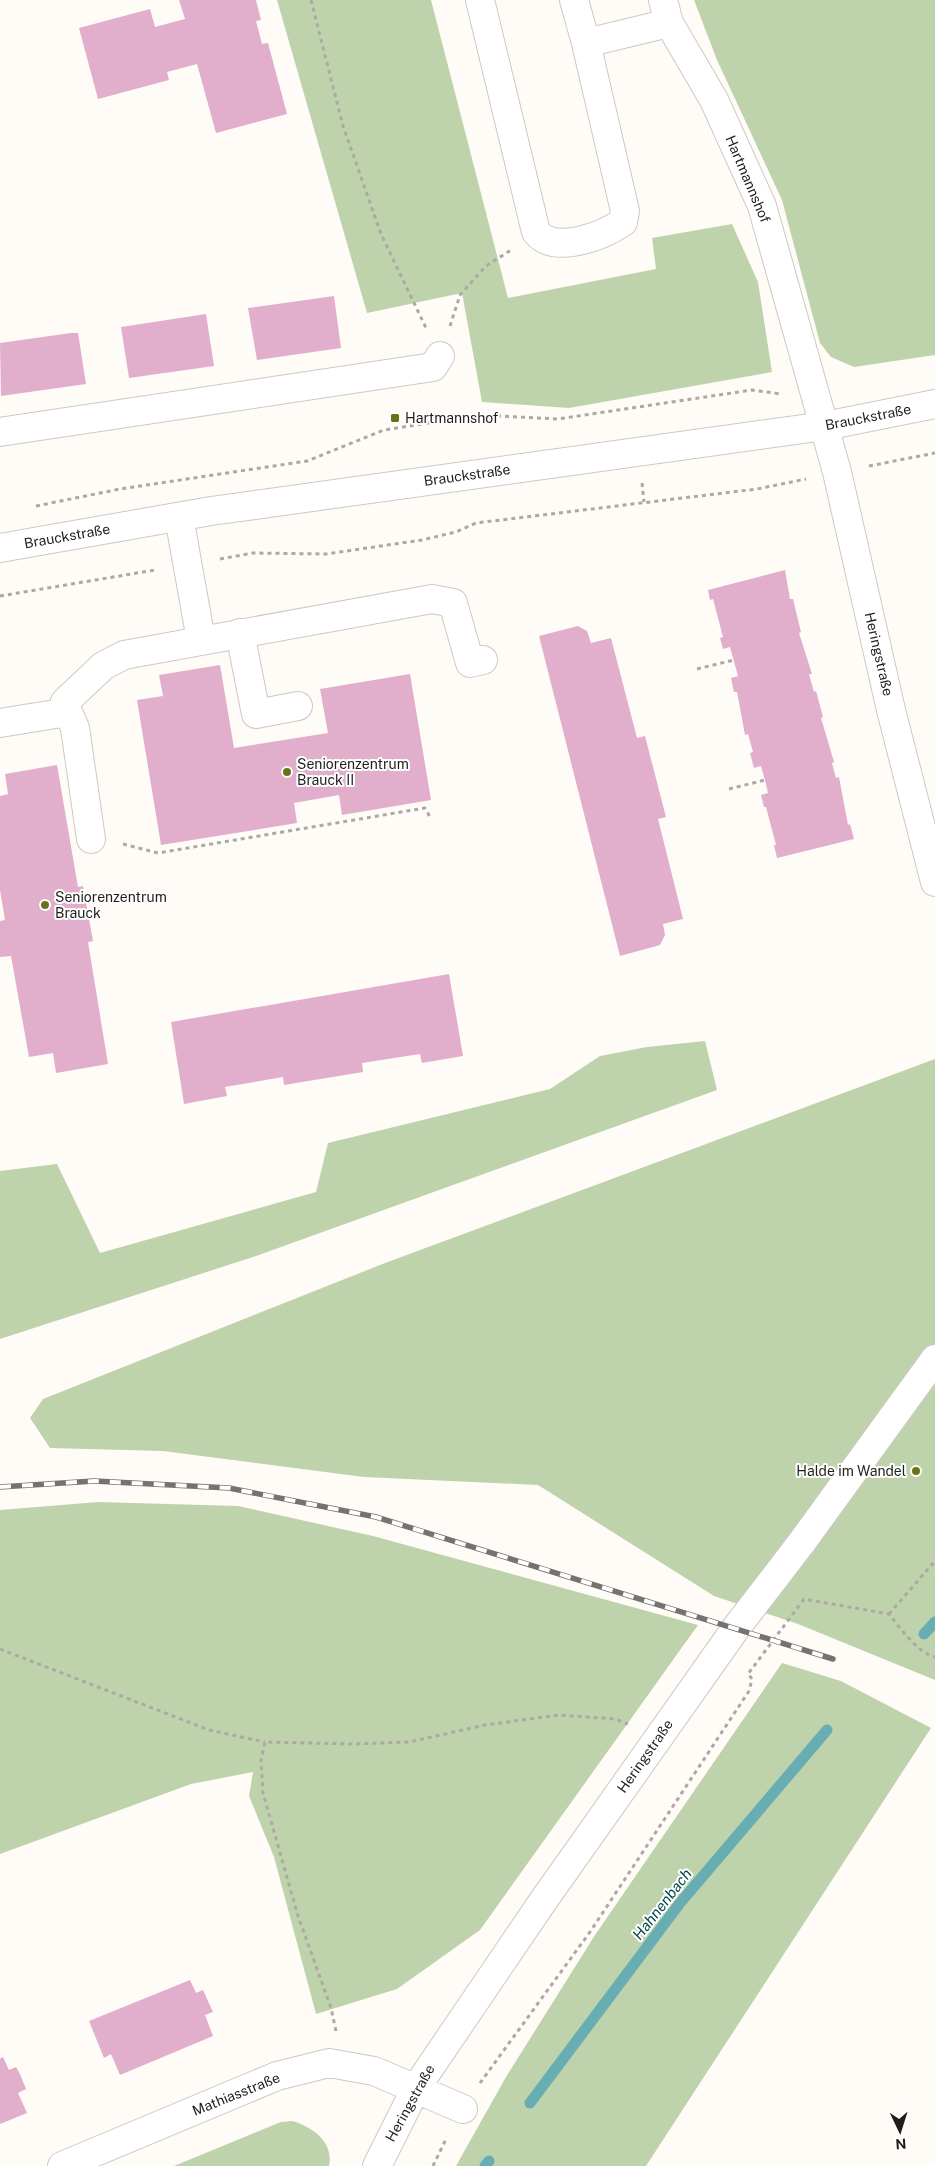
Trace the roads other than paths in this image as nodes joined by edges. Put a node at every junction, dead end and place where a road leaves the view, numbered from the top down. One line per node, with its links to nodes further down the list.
1 (480, 0): 4 (street)
2 (574, 0): 4 (street)
3 (666, 11): 4 (street); 7 (street, Hartmannshof)
4 (586, 43)
5 (440, 356): 8 (street)
6 (935, 404): 7 (street, Brauckstraße)
7 (825, 426): 9 (street, Brauckstraße); 18 (street, Heringstraße)
8 (0, 432)
9 (179, 517): 10 (street, Brauckstraße); 12 (street)
10 (0, 548)
11 (240, 633): 12 (street); 13 (street); 14 (street)
12 (201, 640): 15 (street)
13 (483, 660)
14 (298, 706)
15 (68, 712): 16 (street); 17 (street)
16 (0, 723)
17 (91, 839)
18 (935, 882)
19 (935, 1359): 20 (street, Heringstraße)
20 (416, 2088): 21 (street, Mathiasstraße); 22 (street, Mathiasstraße); 23 (street, Heringstraße)
21 (463, 2109)
22 (62, 2166)
23 (377, 2166)

